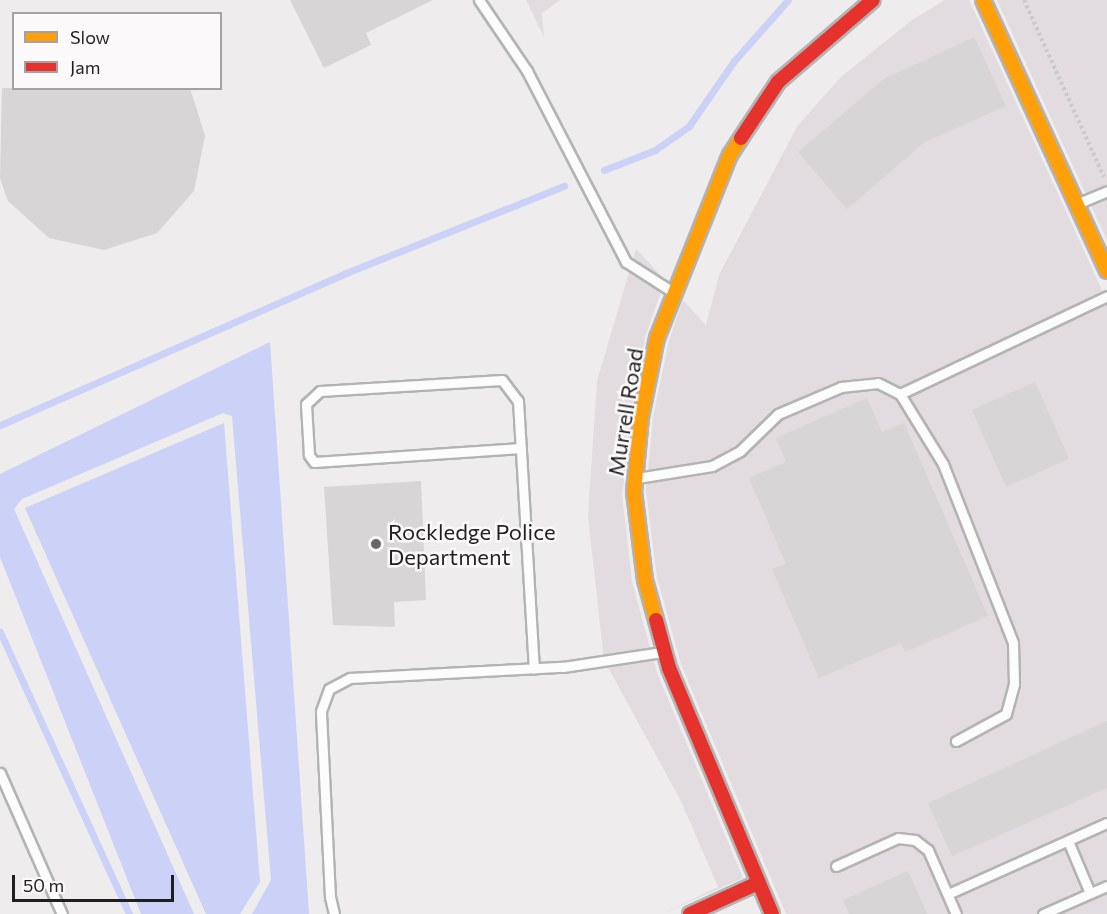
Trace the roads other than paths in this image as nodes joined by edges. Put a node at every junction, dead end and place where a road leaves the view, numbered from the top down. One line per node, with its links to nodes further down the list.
1 (479, 0): 7 (lane)
2 (873, 0): 7 (street, Murrell Road)
3 (984, 0): 5 (street)
4 (1107, 191): 5 (lane)
5 (1077, 204): 6 (street)
6 (1107, 271)
7 (673, 292): 11 (street, Murrell Road)
8 (1107, 296): 9 (lane)
9 (900, 394): 11 (lane); 14 (lane)
10 (520, 448): 10 (lane); 13 (lane)
11 (635, 479): 12 (street, Murrell Road)
12 (664, 652): 13 (lane); 19 (street, Murrell Road)
13 (534, 669): 24 (lane)
14 (956, 741)
15 (0, 773): 23 (lane)
16 (1107, 823): 17 (lane)
17 (1068, 841): 21 (lane); 22 (lane)
18 (836, 866): 22 (lane)
19 (758, 883): 25 (street); 26 (street, Murrell Road)
20 (1107, 886): 21 (lane)
21 (1090, 893): 28 (lane)
22 (948, 894): 27 (lane)
23 (63, 914)
24 (334, 914)
25 (690, 914)
26 (772, 914)
27 (956, 914)
28 (1043, 914)

